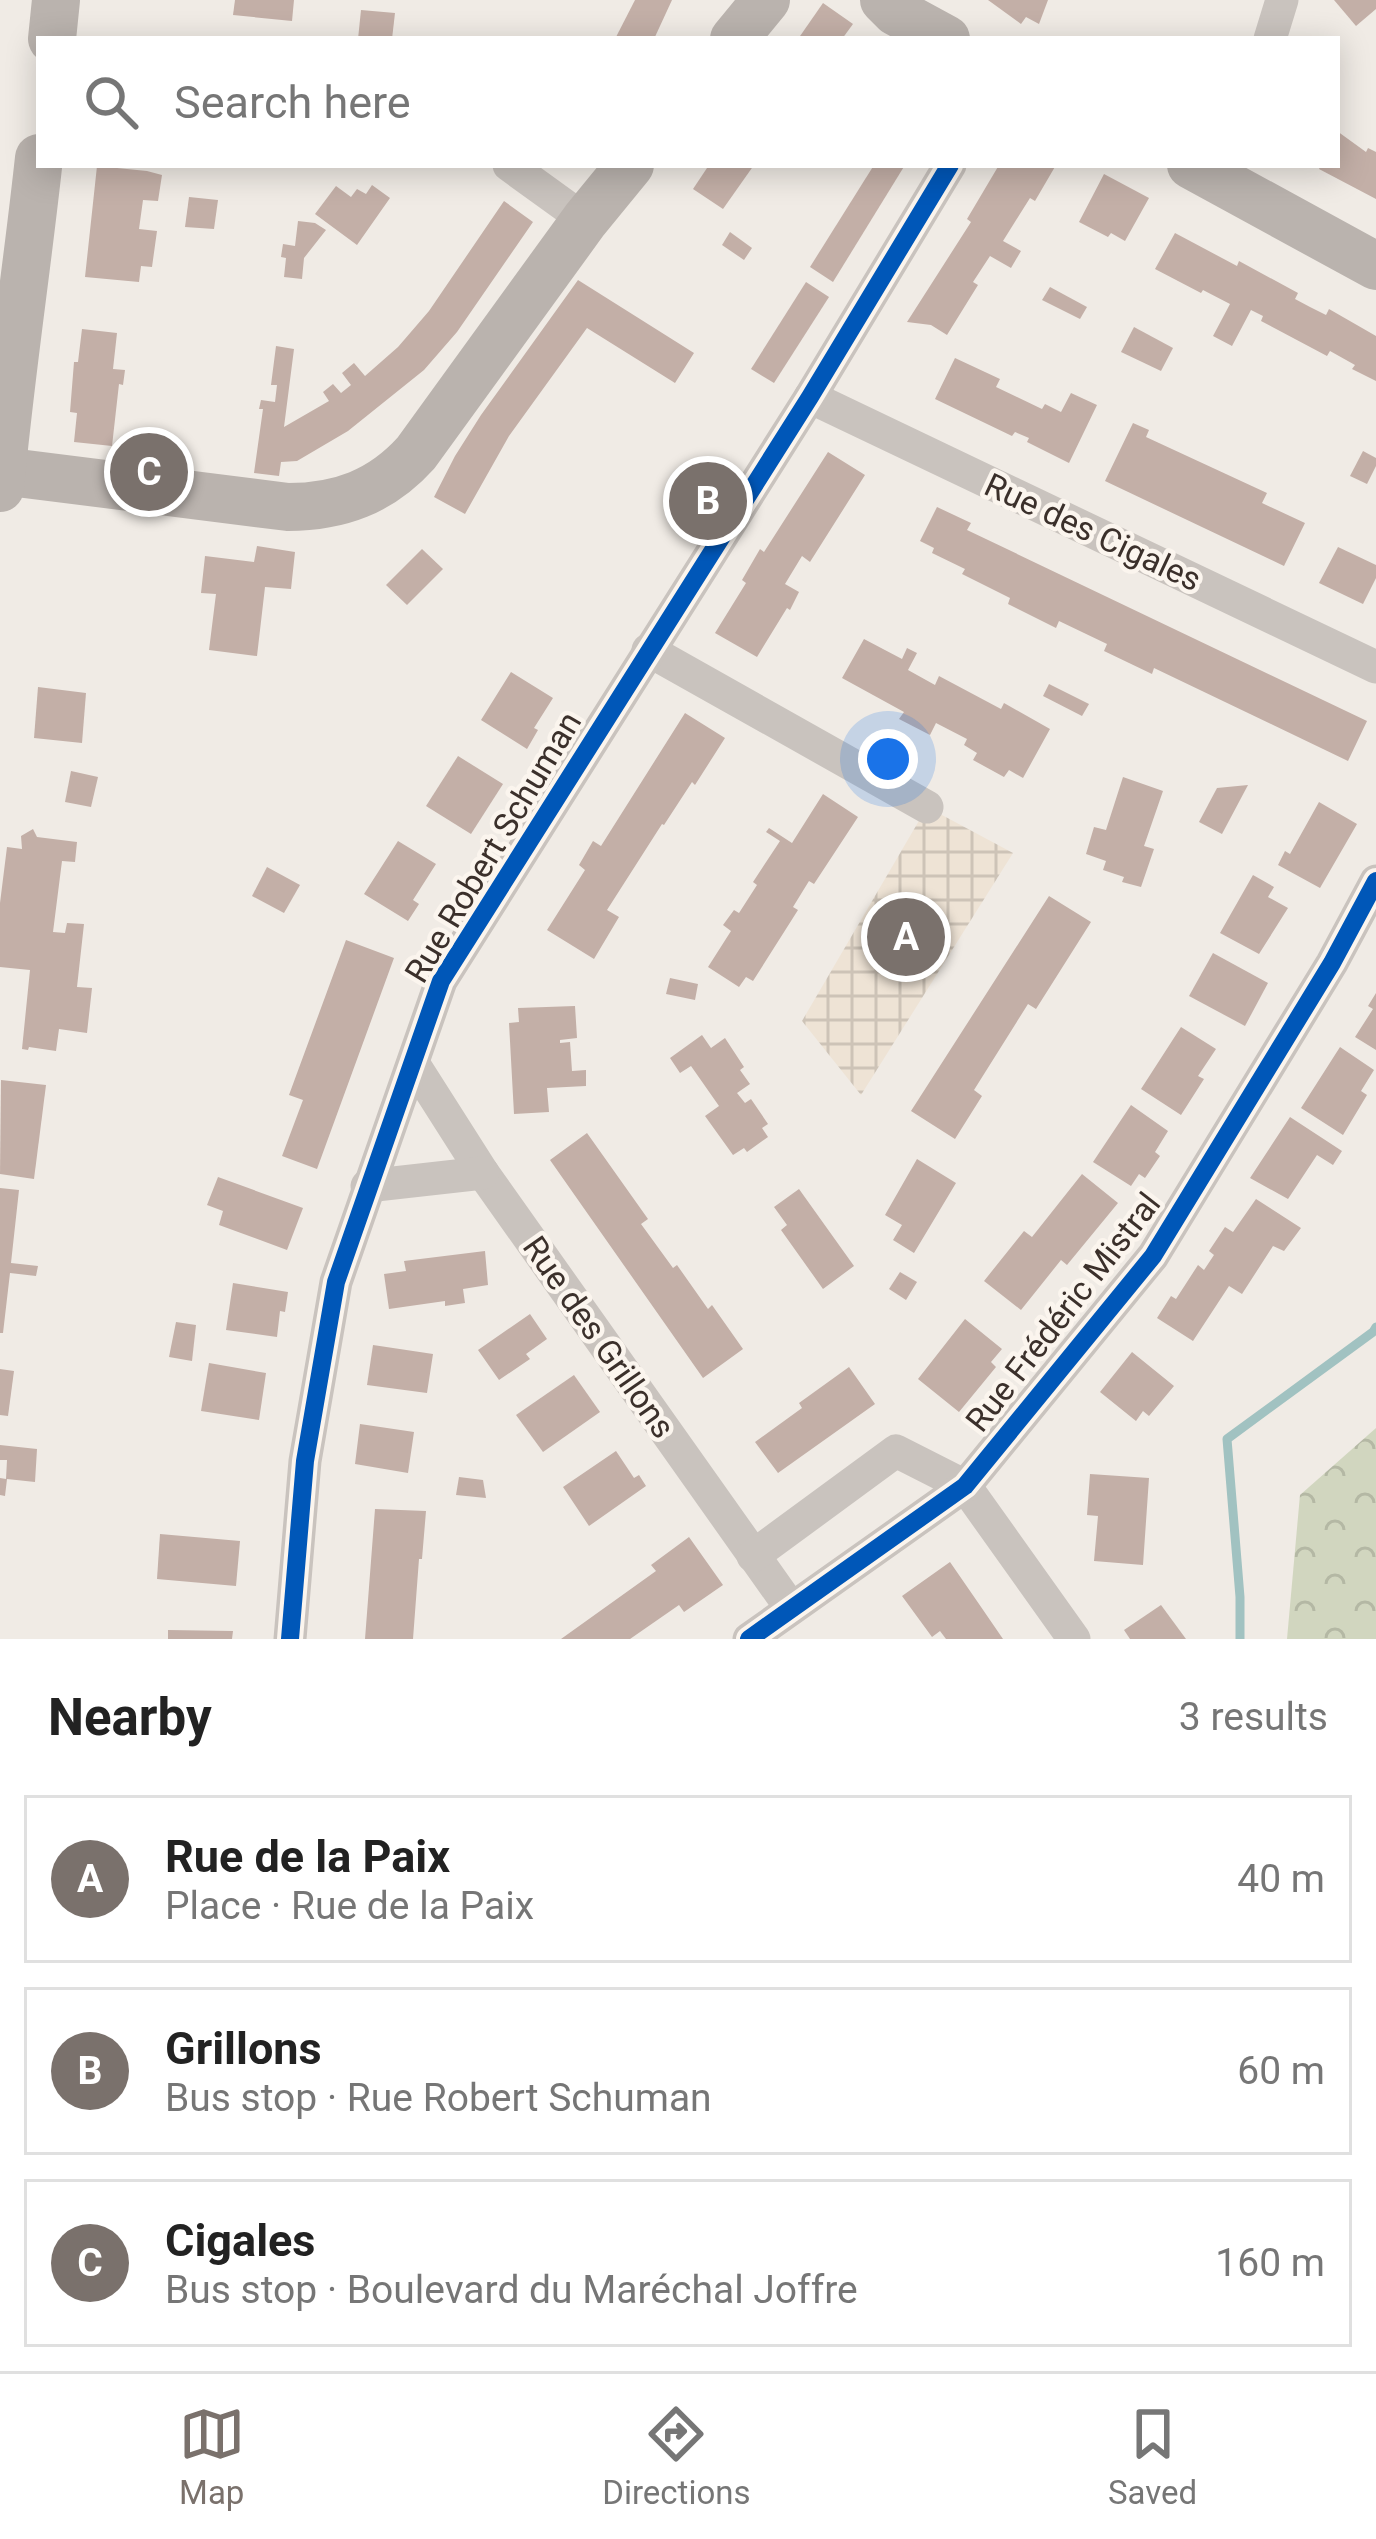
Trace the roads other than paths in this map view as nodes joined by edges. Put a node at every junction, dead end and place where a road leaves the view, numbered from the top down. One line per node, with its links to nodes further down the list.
1 (56, 0): 5 (street)
2 (766, 0): 6 (street)
3 (884, 0): 7 (street)
4 (1282, 0): 8 (street)
5 (52, 36)
6 (736, 36)
7 (940, 36)
8 (1271, 36)
9 (38, 168): 16 (street)
10 (513, 168): 14 (street)
11 (628, 168): 14 (street)
12 (948, 168): 17 (street, Rue Robert Schuman)
13 (1197, 168): 15 (street)
14 (585, 220): 18 (street)
15 (1376, 266)
16 (9, 310): 18 (street)
17 (809, 397): 19 (street, Rue Robert Schuman); 20 (street, Rue des Cigales)
18 (1, 479)
19 (648, 650): 21 (street); 23 (street, Rue Robert Schuman)
20 (1376, 667)
21 (927, 807)
22 (1376, 881): 26 (street, Rue Frédéric Mistral)
23 (413, 1063): 24 (street, Rue des Grillons); 25 (street, Rue Robert Schuman)
24 (483, 1173): 25 (street); 27 (street, Rue des Grillons)
25 (368, 1186): 29 (street, Rue Robert Schuman)
26 (965, 1486): 27 (street); 28 (street, Rue Frédéric Mistral); 31 (street)
27 (753, 1556): 28 (street, Rue des Grillons)
28 (791, 1608): 30 (street, Rue Frédéric Mistral)
29 (290, 1639)
30 (748, 1639)
31 (1075, 1639)

